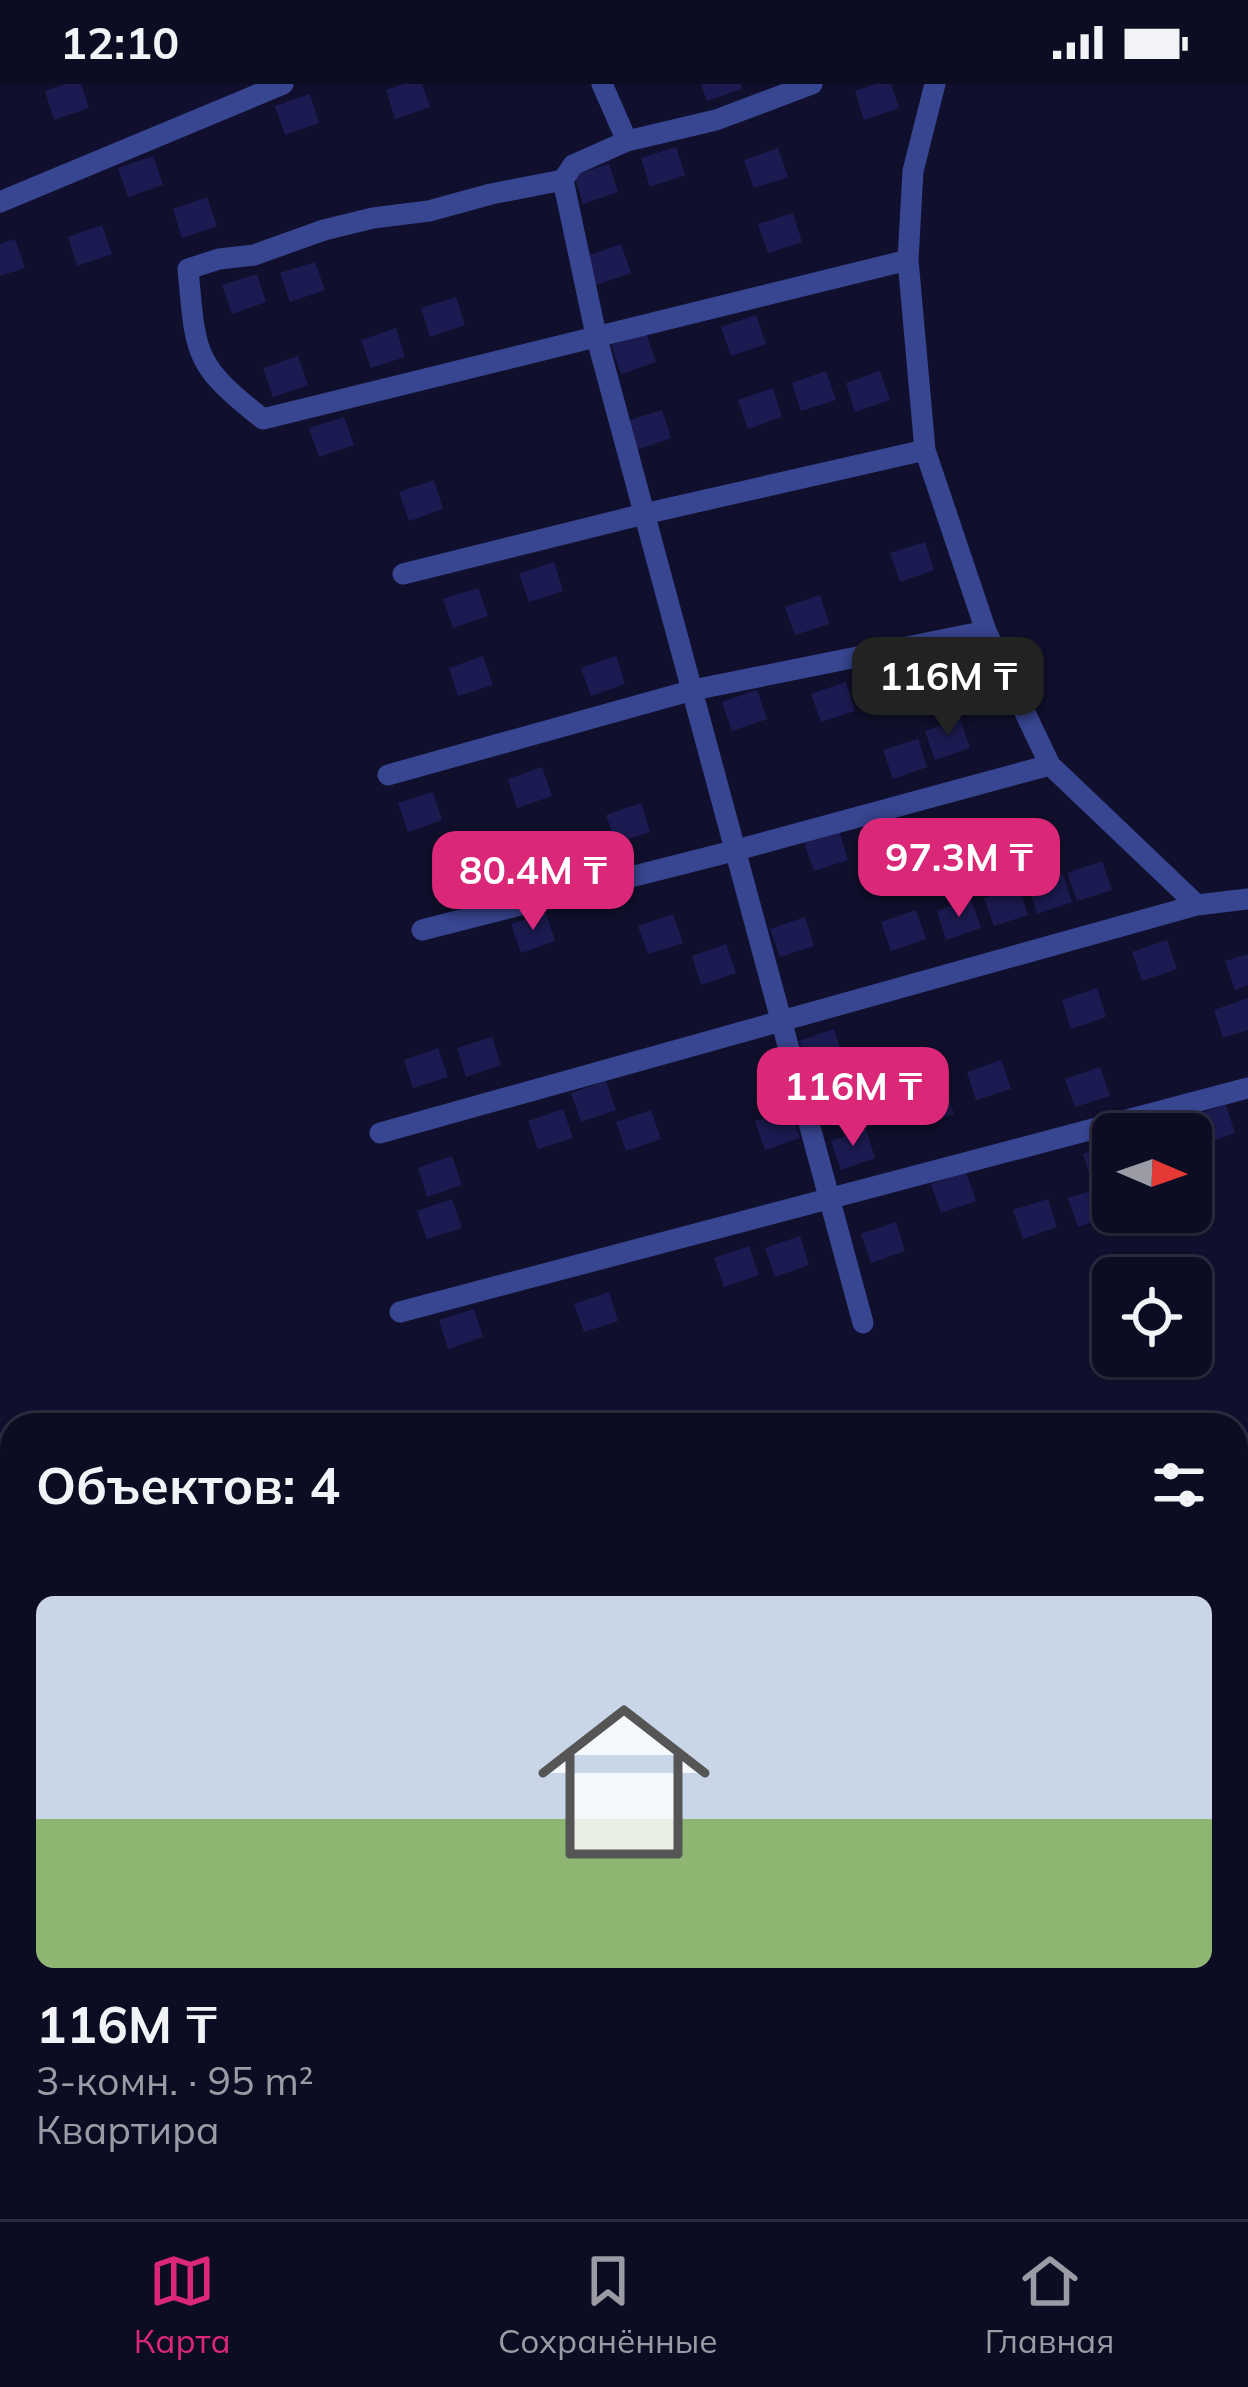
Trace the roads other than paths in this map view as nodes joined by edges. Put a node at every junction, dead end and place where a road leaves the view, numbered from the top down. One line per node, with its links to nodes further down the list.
1 (284, 84): 7 (street)
2 (602, 84): 5 (street)
3 (812, 84): 5 (street)
4 (935, 84): 8 (street)
5 (627, 141): 6 (street)
6 (563, 180): 9 (street); 9 (street)
7 (0, 202)
8 (908, 260): 9 (street); 10 (street)
9 (596, 335): 11 (street)
10 (925, 450): 11 (street); 13 (street)
11 (644, 514): 12 (street); 14 (street)
12 (403, 574)
13 (986, 631): 14 (street); 15 (street)
14 (693, 690): 16 (street); 17 (street)
15 (1051, 765): 17 (street); 19 (street)
16 (388, 775)
17 (736, 850): 20 (street); 21 (street)
18 (1248, 899): 19 (street)
19 (1197, 905): 21 (street)
20 (422, 930)
21 (783, 1020): 23 (street); 24 (street)
22 (1248, 1088): 24 (street)
23 (380, 1133)
24 (831, 1198): 25 (street); 26 (street)
25 (400, 1312)
26 (863, 1323)

